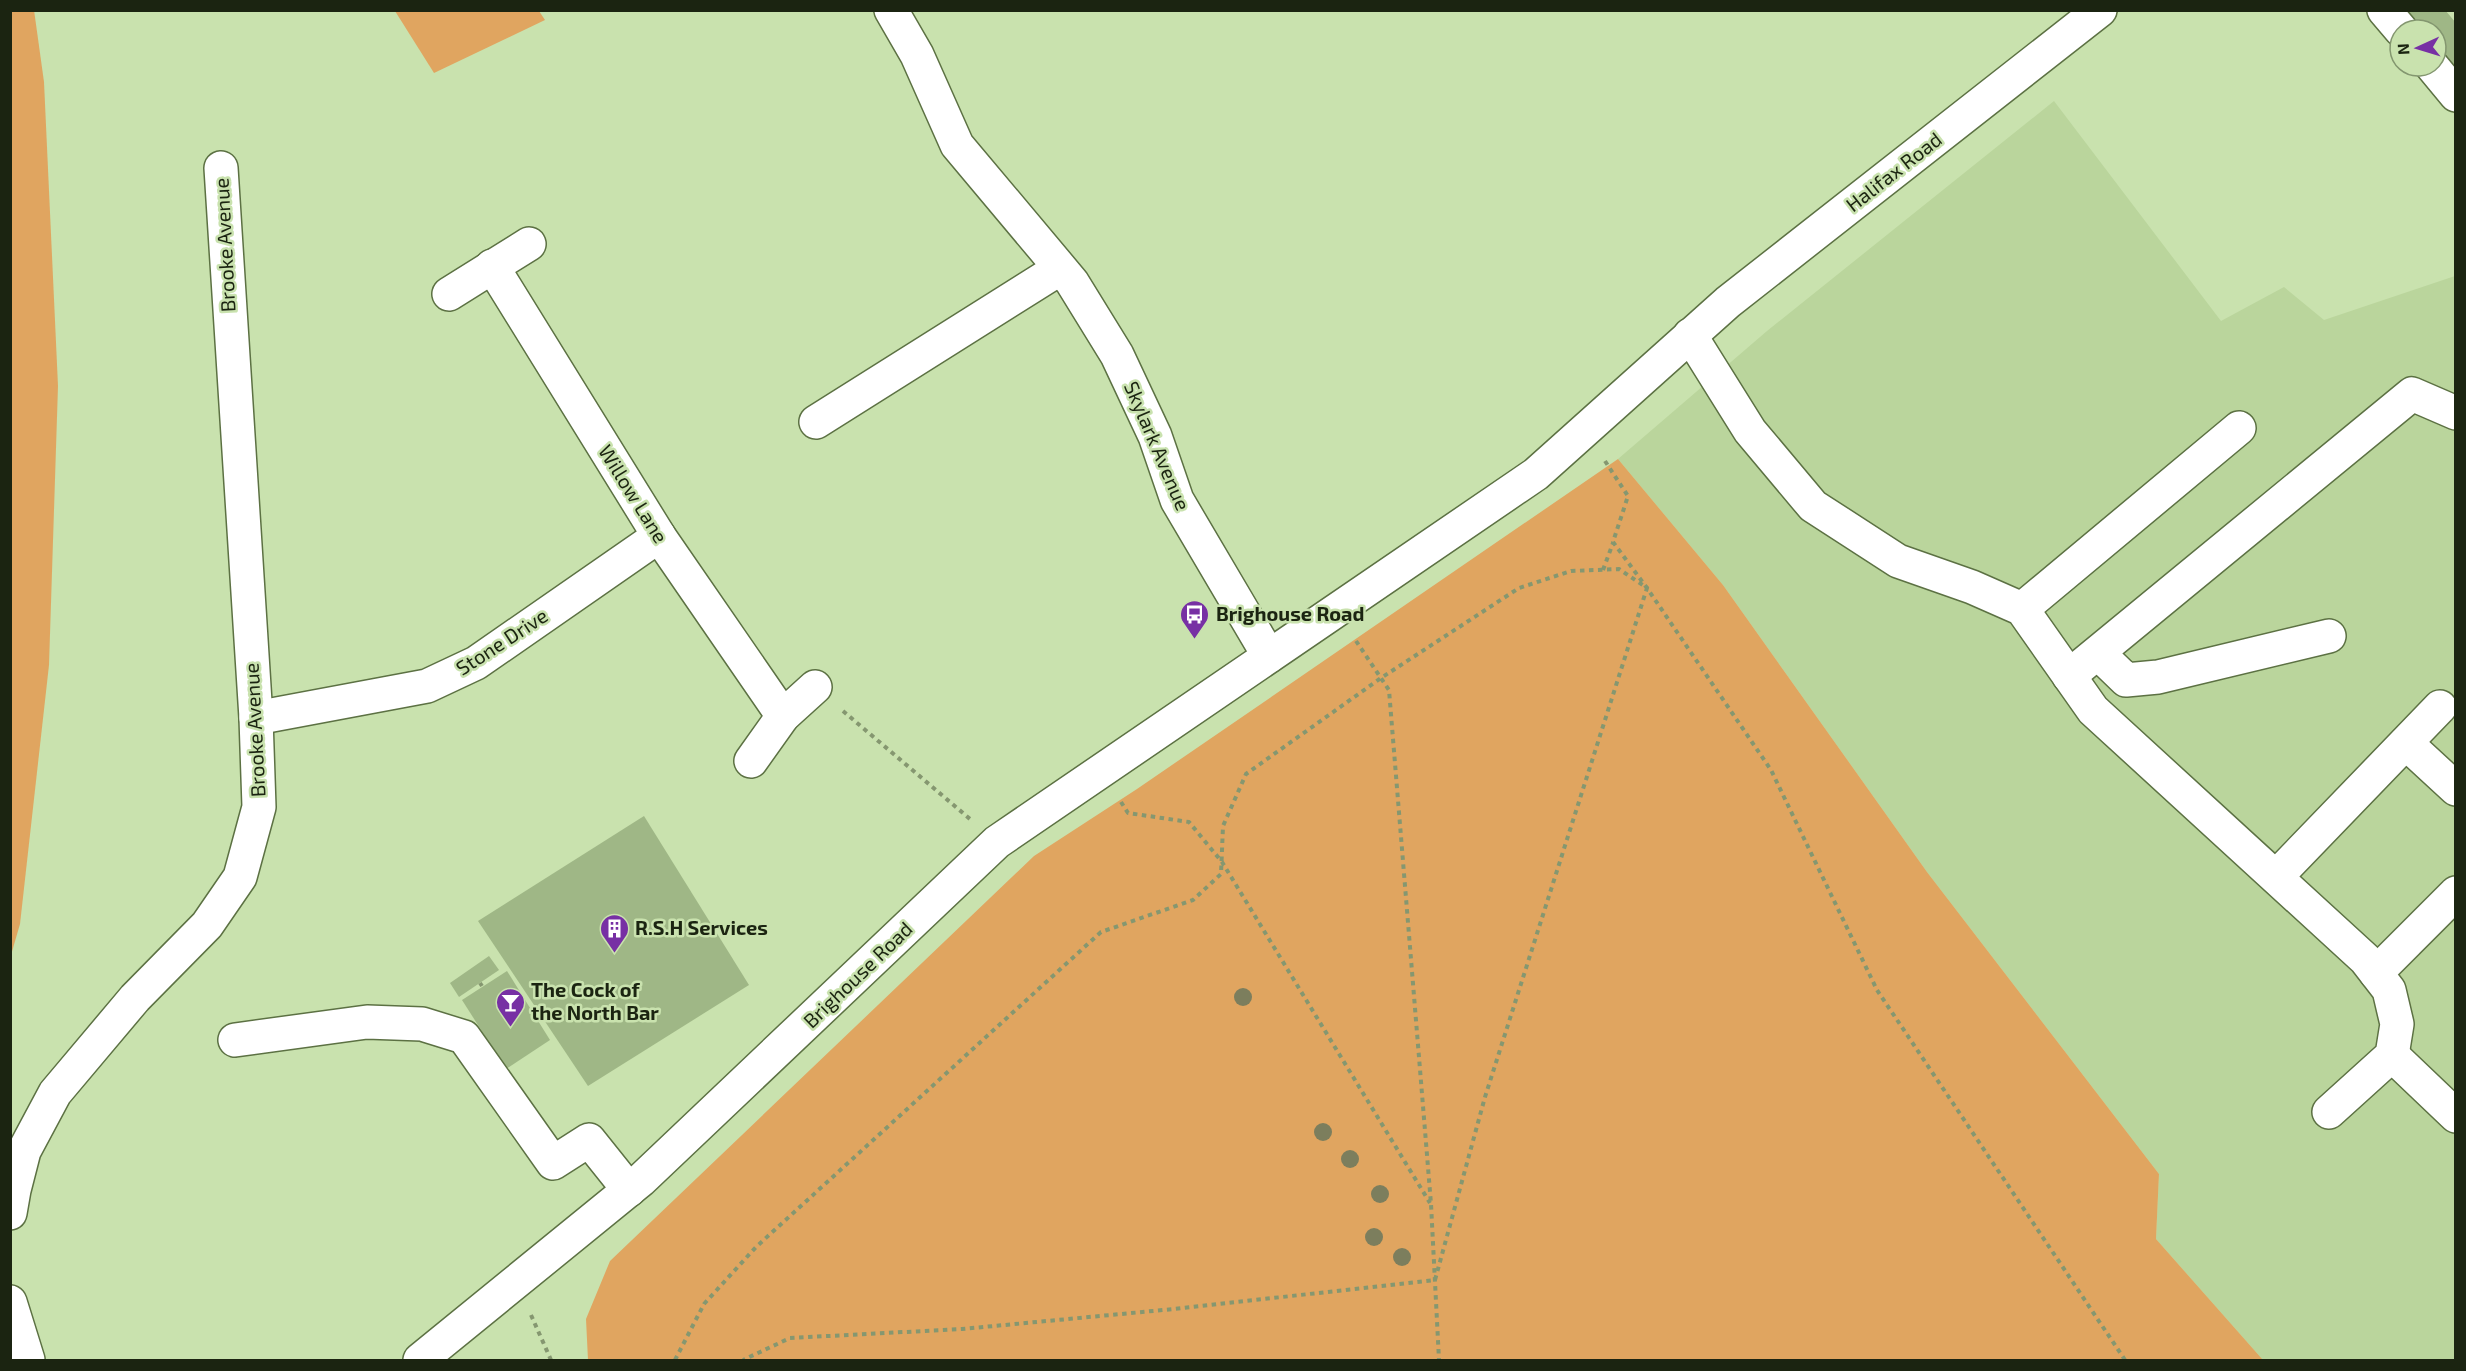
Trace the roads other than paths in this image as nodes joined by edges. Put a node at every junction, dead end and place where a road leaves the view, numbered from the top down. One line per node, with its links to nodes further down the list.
1 (891, 10): 8 (street, Skylark Avenue)
2 (2100, 10): 10 (street, Halifax Road)
3 (2442, 78): 4 (street)
4 (2456, 94)
5 (221, 168): 23 (street, Brooke Avenue)
6 (529, 244): 7 (street)
7 (492, 266): 9 (street); 14 (street, Willow Lane)
8 (1059, 269): 12 (street); 18 (street, Skylark Avenue)
9 (449, 294)
10 (1690, 335): 15 (street); 18 (street, Brighouse Road)
11 (2456, 413): 17 (street)
12 (816, 422)
13 (2239, 428): 15 (street)
14 (659, 536): 22 (street, Willow Lane); 23 (street, Stone Drive)
15 (2022, 609): 19 (street)
16 (2330, 636): 17 (street)
17 (2098, 652): 19 (street)
18 (1269, 656): 34 (street, Brighouse Road)
19 (2070, 676): 27 (street)
20 (815, 687): 22 (street)
21 (2440, 708): 24 (street)
22 (783, 716): 25 (street)
23 (256, 718): 35 (street, Brooke Avenue)
24 (2406, 743): 26 (street); 27 (street)
25 (751, 761)
26 (2456, 789)
27 (2276, 878): 29 (street)
28 (2456, 893): 29 (street)
29 (2376, 973): 31 (street)
30 (235, 1040): 34 (street)
31 (2392, 1054): 32 (street); 33 (street)
32 (2329, 1112)
33 (2456, 1116)
34 (629, 1190): 38 (street, Brighouse Road)
35 (10, 1213)
36 (10, 1302): 37 (street)
37 (28, 1360)
38 (420, 1360)

